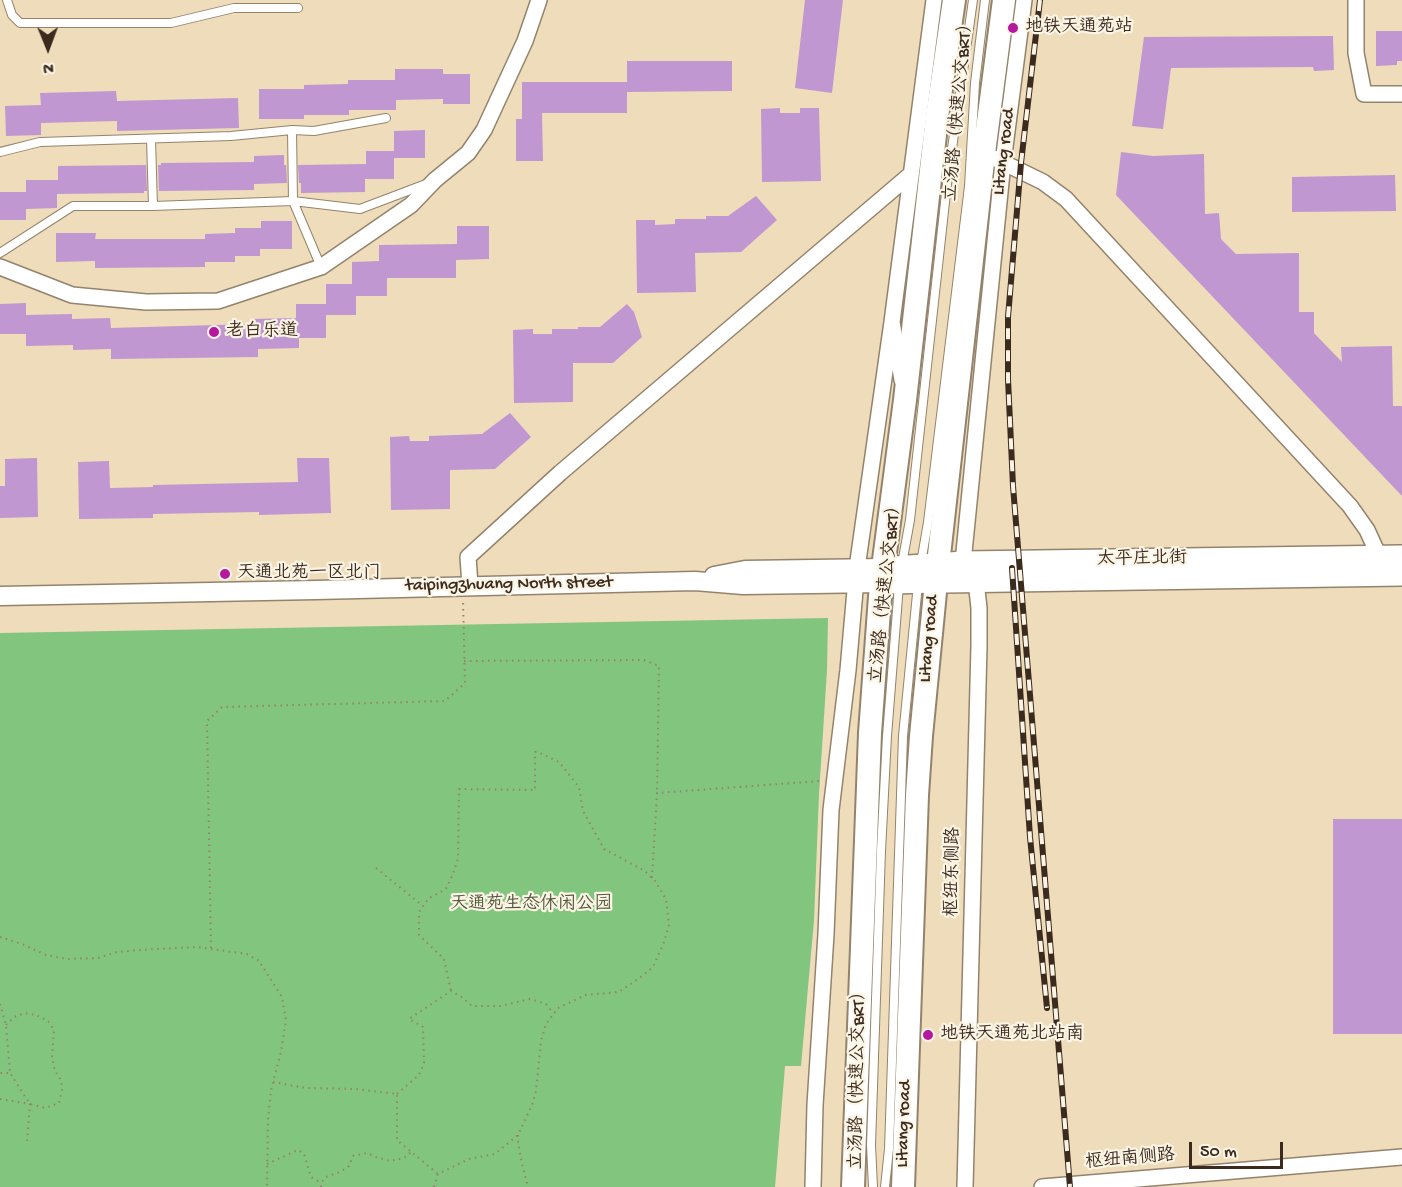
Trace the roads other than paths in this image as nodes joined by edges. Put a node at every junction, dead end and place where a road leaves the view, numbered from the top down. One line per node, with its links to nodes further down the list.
1 (7, 0): 10 (lane)
2 (539, 0): 18 (street)
3 (934, 0): 17 (street, Litang road)
4 (954, 0): 25 (main road, Litang road)
5 (973, 0): 29 (lane, 立汤路（快速公交BRT）)
6 (985, 0): 29 (lane, 立汤路（快速公交BRT）)
7 (1004, 0): 16 (main road, Litang road)
8 (1024, 0): 16 (street, Litang road)
9 (1356, 0): 11 (street)
10 (298, 8)
11 (1402, 94)
12 (386, 118): 13 (lane)
13 (292, 130): 14 (lane); 19 (lane)
14 (151, 139): 15 (lane); 20 (lane)
15 (0, 152)
16 (993, 157): 27 (street, Litang road); 28 (street); 29 (main road, Litang road)
17 (911, 174): 24 (street, Litang road); 33 (street)
18 (435, 180): 19 (lane); 23 (street)
19 (293, 201): 20 (lane); 23 (lane)
20 (153, 206): 21 (lane)
21 (0, 253)
22 (0, 267): 23 (street)
23 (321, 267)
24 (892, 322): 25 (street, Litang road); 31 (street)
25 (905, 400): 29 (main road, Litang road)
26 (1402, 556): 28 (main road, 太平庄北街)
27 (963, 562): 28 (main road, 太平庄北街); 29 (main road, 太平庄北街); 32 (street, 枢纽东侧路)
28 (1378, 566): 30 (main road, 太平庄北街); 32 (main road, 太平庄北街)
29 (909, 574): 31 (street, taipingzhuang North street); 32 (main road, 太平庄北街); 37 (main road, Litang road); 38 (lane, 立汤路（快速公交BRT）); 39 (lane, 立汤路（快速公交BRT）); 40 (main road, Litang road)
30 (1402, 575)
31 (856, 576): 33 (street, taipingzhuang North street); 36 (street)
32 (976, 581): 41 (street, 枢纽东侧路)
33 (466, 585): 34 (street, taipingzhuang North street)
34 (0, 596)
35 (1402, 1157): 42 (street, 枢纽南侧路)
36 (813, 1187)
37 (853, 1187)
38 (873, 1187)
39 (885, 1187)
40 (903, 1187)
41 (965, 1187)
42 (1042, 1187)

